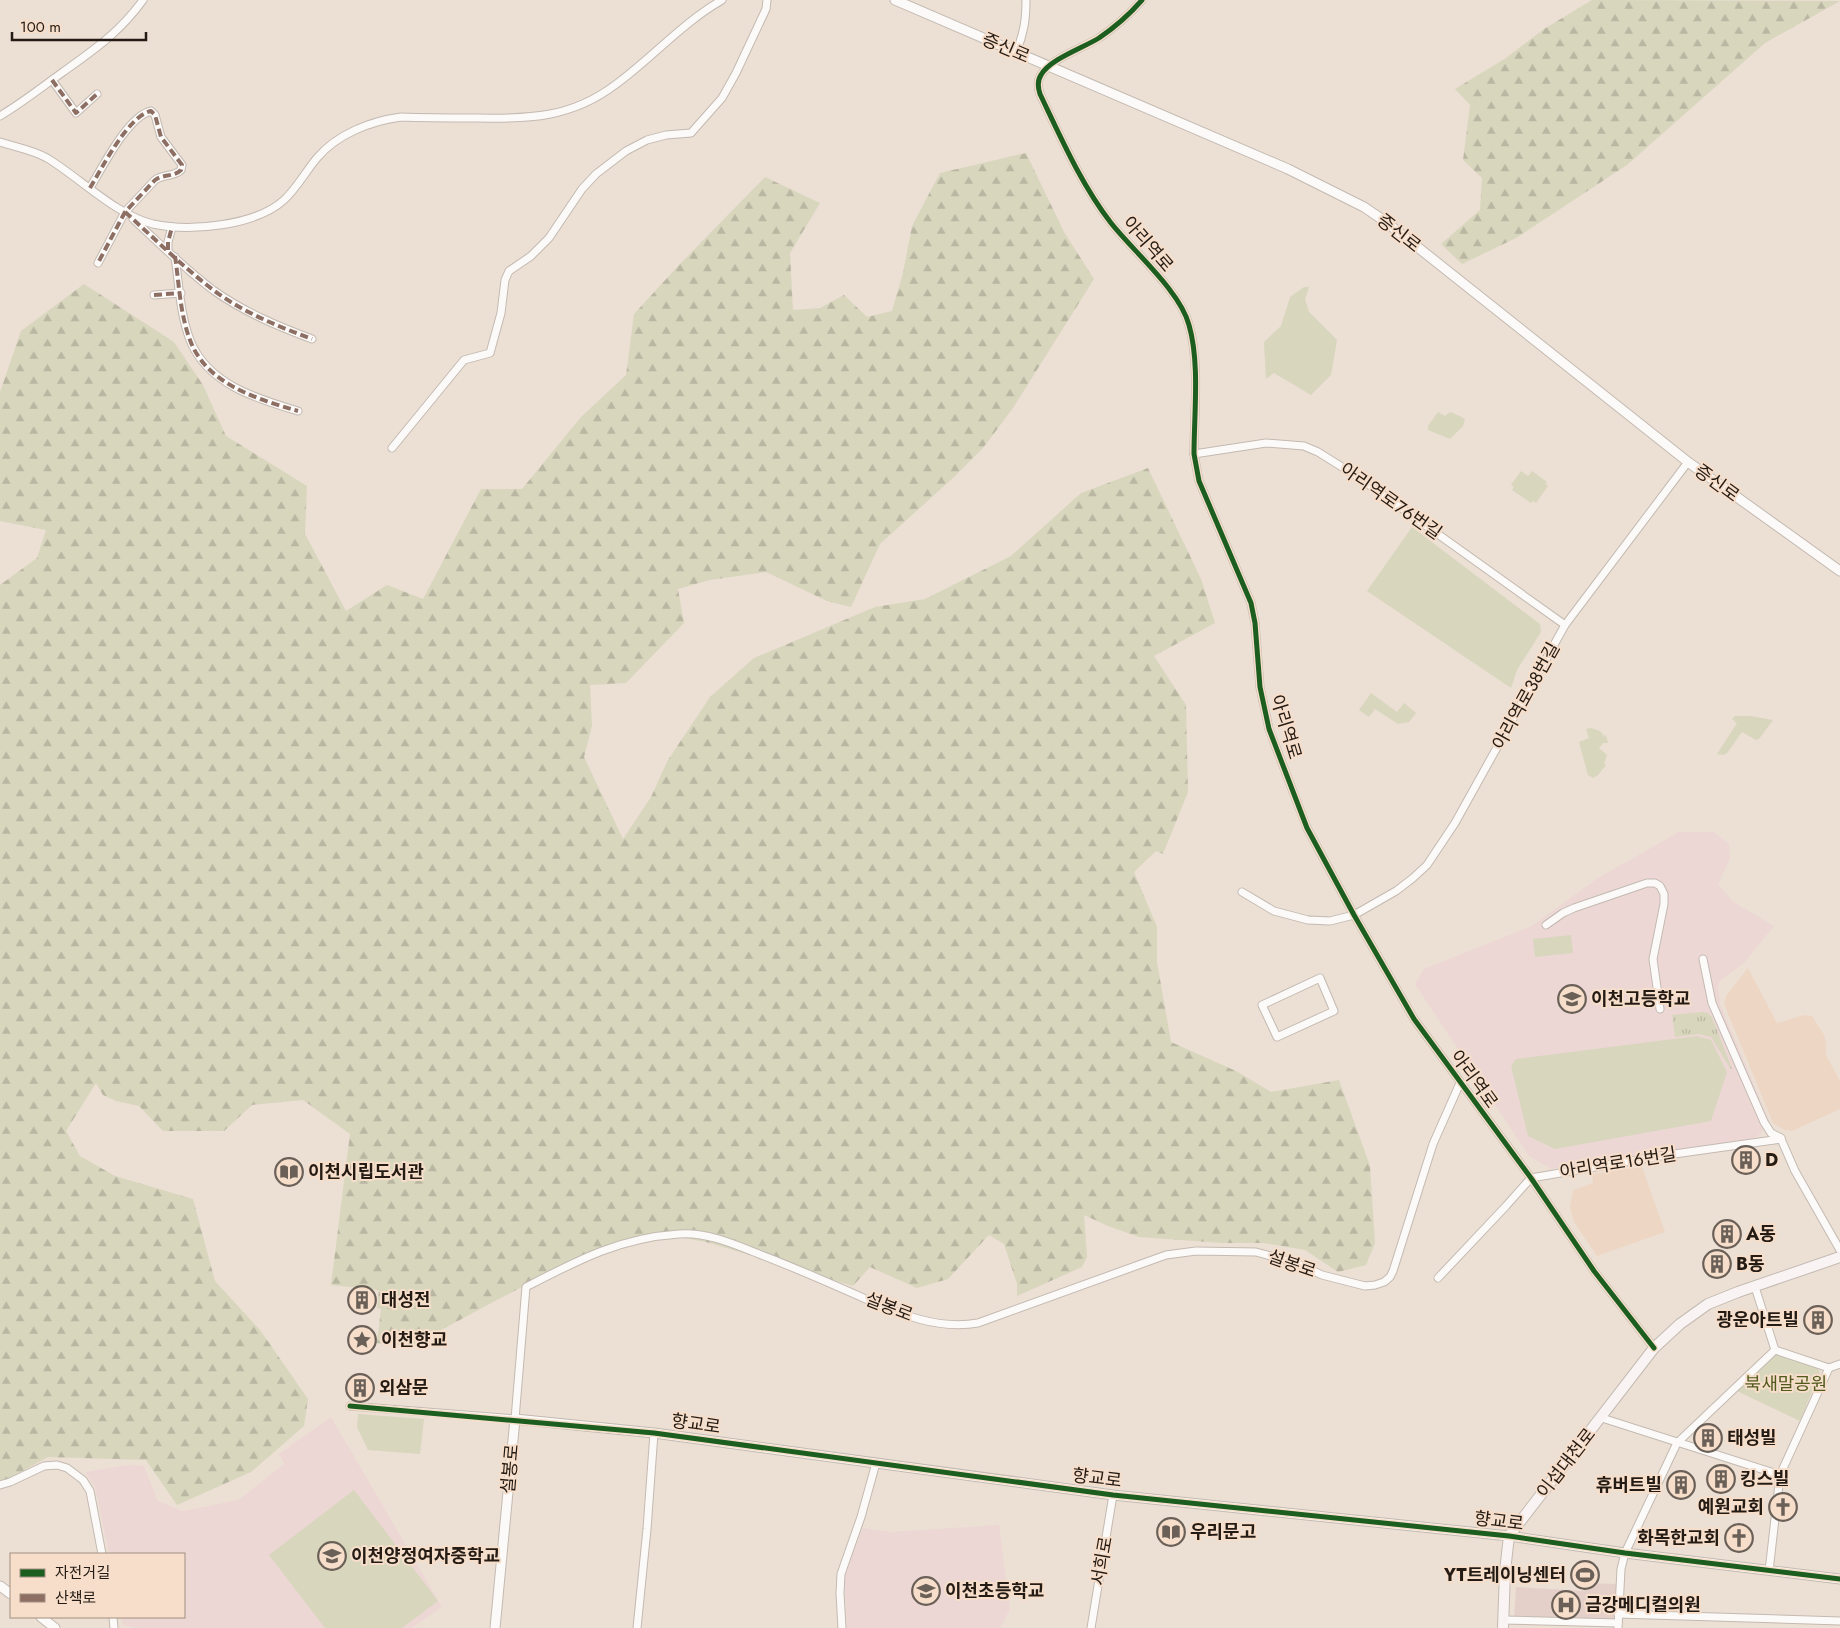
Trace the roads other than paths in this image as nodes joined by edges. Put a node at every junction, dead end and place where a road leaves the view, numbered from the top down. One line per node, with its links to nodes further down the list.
1 (143, 0): 10 (street)
2 (722, 0): 16 (street)
3 (767, 0): 24 (street)
4 (895, 0): 7 (street, 증신로)
5 (1026, 0): 8 (street)
6 (1142, 0): 9 (street)
7 (908, 3): 8 (street, 증신로)
8 (1016, 52): 9 (street, 증신로)
9 (1048, 66): 25 (street, 아리역로); 26 (street, 증신로)
10 (52, 80): 11 (street); 12 (street)
11 (97, 94)
12 (0, 116)
13 (0, 142): 14 (street)
14 (90, 188): 15 (street); 15 (street)
15 (125, 212): 16 (street); 17 (street); 19 (street)
16 (172, 227): 17 (street)
17 (168, 250): 18 (street)
18 (175, 256): 20 (street); 22 (street)
19 (98, 263)
20 (180, 293): 21 (street); 23 (street)
21 (154, 295)
22 (312, 338)
23 (298, 411)
24 (392, 448)
25 (1194, 454): 28 (street, 아리역로76번길); 30 (street, 아리역로)
26 (1688, 462): 27 (street, 증신로); 28 (street, 아리역로38번길)
27 (1840, 572)
28 (1565, 625): 30 (street, 아리역로38번길)
29 (1242, 892): 30 (street, 아리역로38번길)
30 (1354, 915): 35 (street, 아리역로)
31 (1546, 924): 34 (street)
32 (1703, 959): 36 (street)
33 (1262, 1005): 33 (street)
34 (1660, 1009)
35 (1460, 1083): 37 (street, 아리역로); 48 (street, 설봉로)
36 (1781, 1139): 37 (street, 아리역로16번길); 38 (street)
37 (1531, 1178): 40 (street); 42 (street, 아리역로)
38 (1840, 1250)
39 (1840, 1257): 41 (main road, 이섭대천로)
40 (1438, 1278)
41 (1755, 1286): 42 (main road, 이섭대천로); 43 (street)
42 (1654, 1348): 47 (main road, 이섭대천로)
43 (1775, 1350): 45 (street); 50 (street)
44 (1840, 1364): 45 (street)
45 (1829, 1368): 52 (street)
46 (350, 1406): 48 (street, 향교로)
47 (1602, 1418): 50 (street, 이섭대천로); 55 (main road, 이섭대천로)
48 (515, 1419): 49 (street, 향교로); 66 (street, 설봉로)
49 (654, 1433): 51 (street, 향교로); 67 (street)
50 (1677, 1443): 52 (street, 이섭대천로); 57 (street)
51 (876, 1463): 54 (street, 향교로); 68 (street)
52 (1780, 1475): 58 (street)
53 (0, 1486): 56 (street)
54 (1114, 1495): 55 (street, 향교로); 69 (street, 서희로)
55 (1509, 1536): 57 (street, 향교로); 63 (main road)
56 (102, 1553)
57 (1625, 1553): 58 (street, 향교로); 60 (street)
58 (1769, 1570): 59 (street, 향교로)
59 (1840, 1579)
60 (1618, 1614): 62 (street); 64 (street)
61 (42, 1618): 65 (street)
62 (1840, 1621)
63 (1503, 1624): 64 (street)
64 (1618, 1626)
65 (56, 1628)
66 (495, 1628)
67 (637, 1628)
68 (842, 1628)
69 (1090, 1628)

